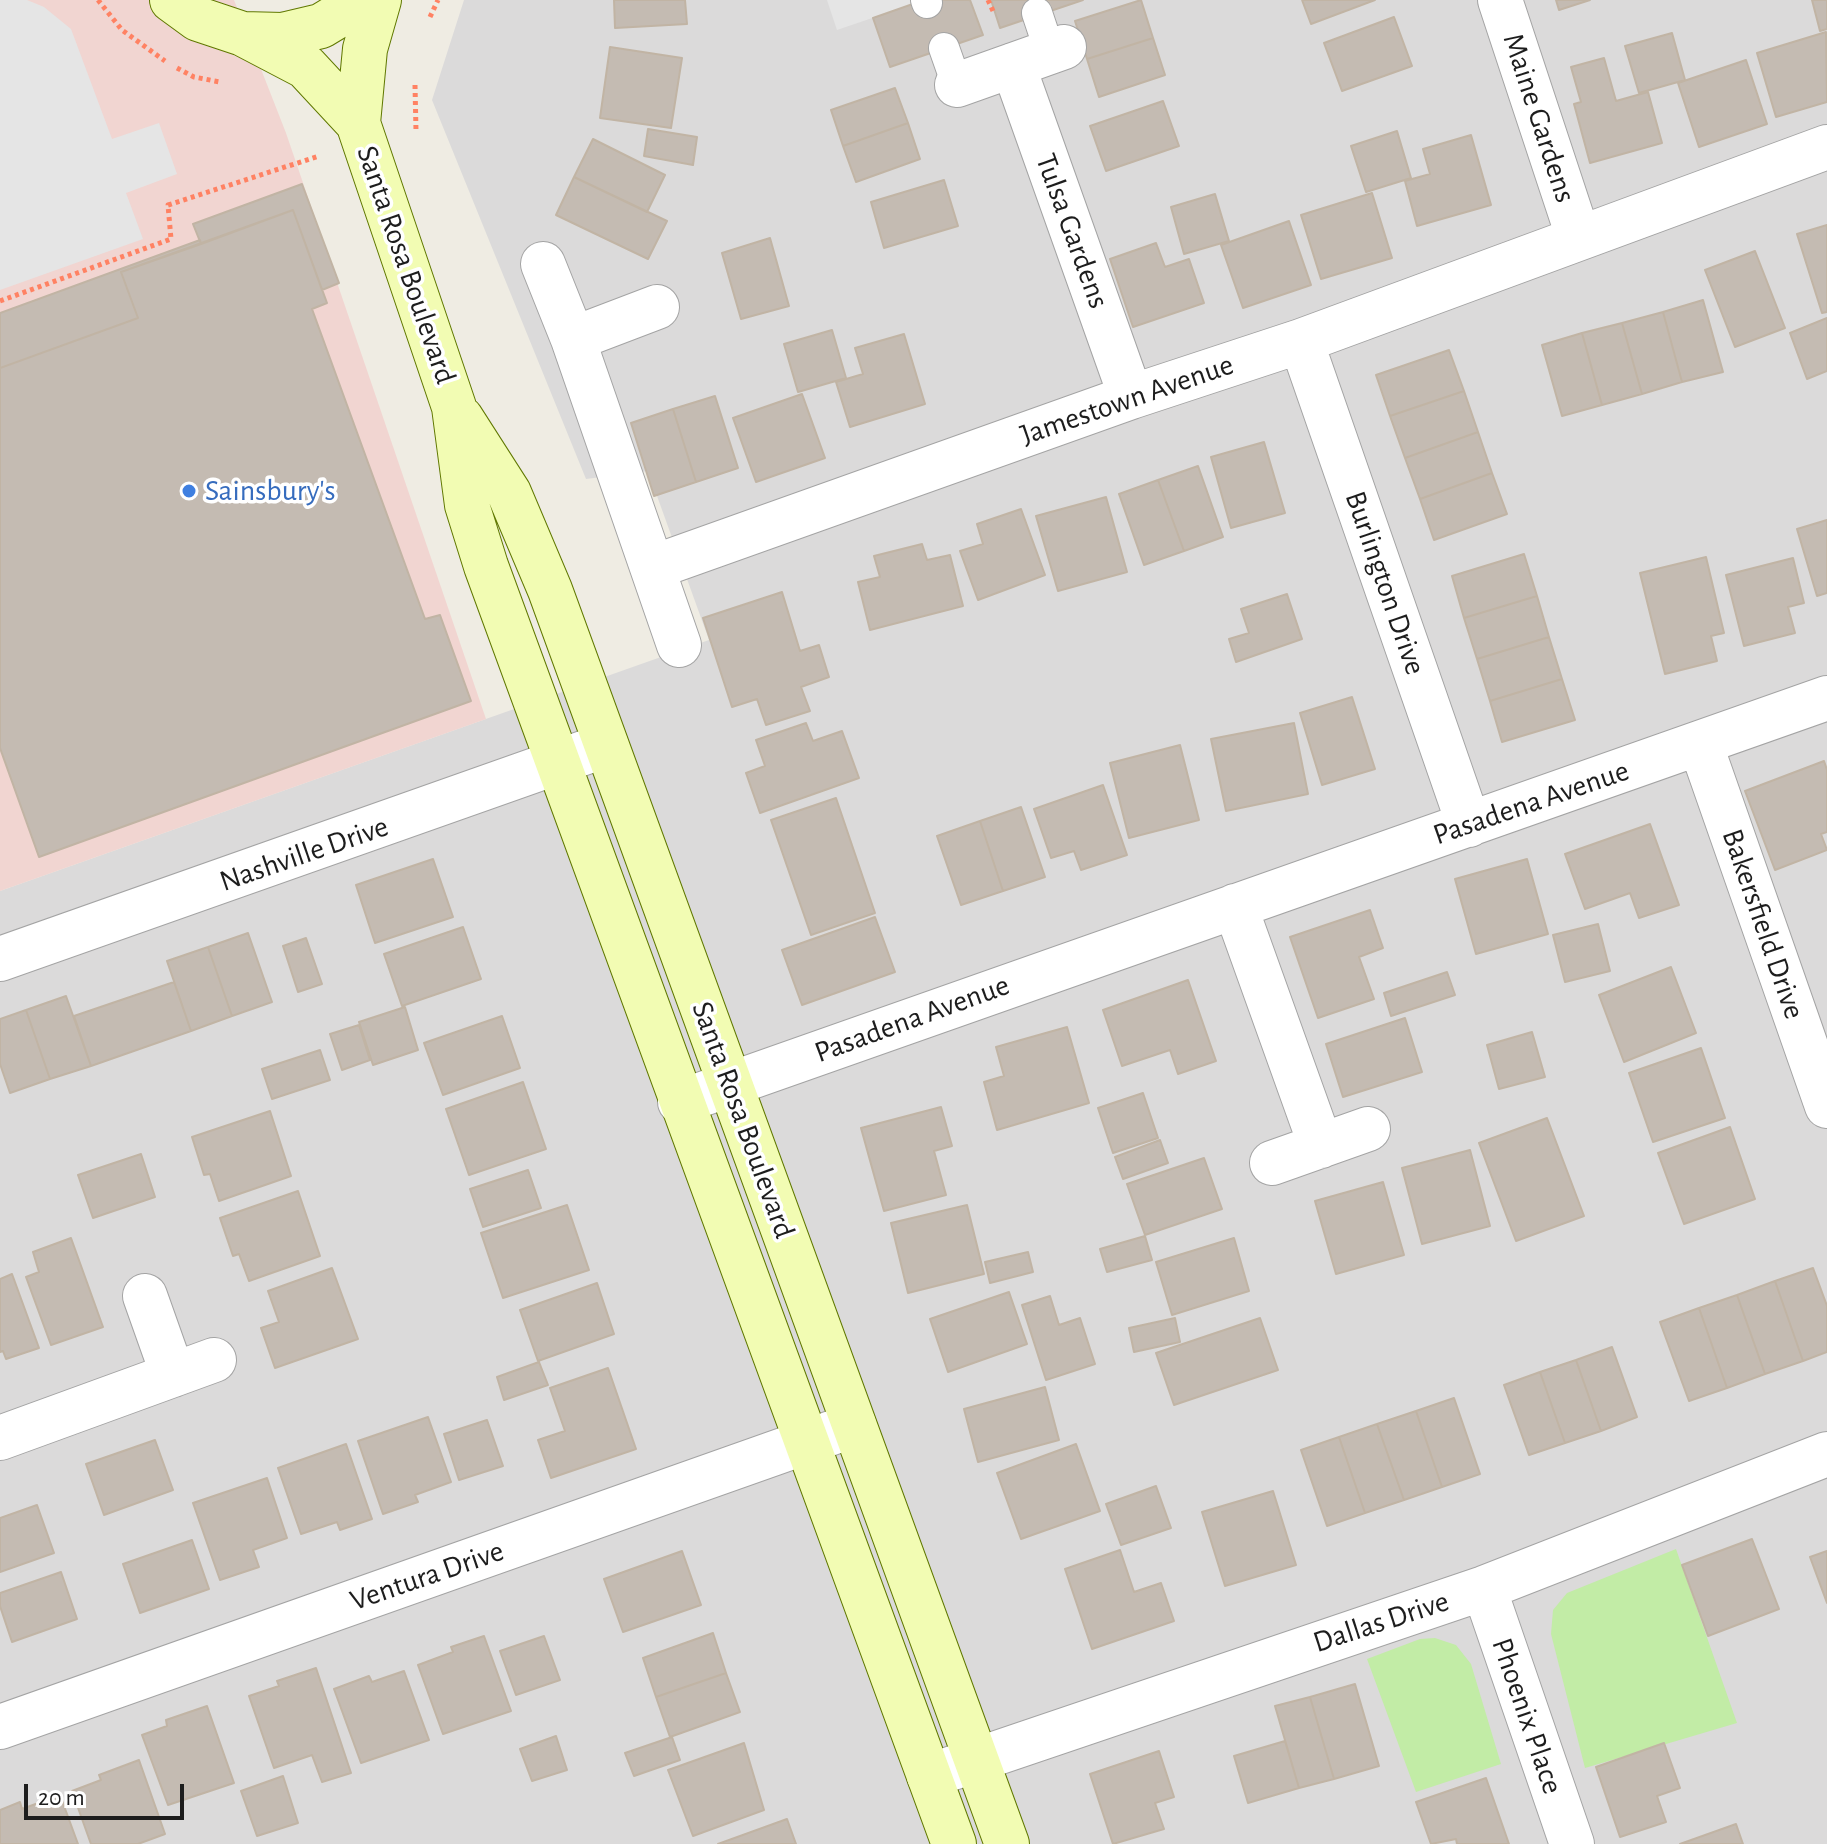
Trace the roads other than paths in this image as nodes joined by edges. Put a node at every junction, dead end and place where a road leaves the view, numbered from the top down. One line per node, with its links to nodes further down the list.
1 (172, 0): 5 (street)
2 (364, 0): 5 (street)
3 (379, 0): 7 (street, Santa Rosa Boulevard)
4 (1500, 0): 9 (street, Maine Gardens)
5 (243, 34): 7 (street, Santa Rosa Boulevard)
6 (950, 66): 14 (street, Tulsa Gardens)
7 (358, 123): 15 (street, Santa Rosa Boulevard)
8 (1827, 147): 9 (street, Jamestown Avenue)
9 (1578, 236): 13 (street, Jamestown Avenue)
10 (543, 264): 12 (street)
11 (657, 307): 12 (street)
12 (573, 339): 16 (street)
13 (1301, 341): 14 (street, Jamestown Avenue); 22 (street, Burlington Drive)
14 (1131, 397): 16 (street, Jamestown Avenue)
15 (454, 407): 20 (street, Santa Rosa Boulevard); 21 (street, Santa Rosa Boulevard)
16 (654, 567): 17 (street)
17 (679, 645)
18 (1827, 698): 19 (street, Pasadena Avenue)
19 (1700, 743): 22 (street, Pasadena Avenue); 27 (street, Bakersfield Drive)
20 (606, 745): 21 (street, Nashville Drive); 25 (street, Santa Rosa Boulevard)
21 (557, 764): 24 (street, Nashville Drive); 26 (street, Santa Rosa Boulevard)
22 (1469, 825): 23 (street, Pasadena Avenue)
23 (1235, 906): 25 (street, Pasadena Avenue); 29 (street)
24 (0, 959)
25 (729, 1086): 26 (street, Pasadena Avenue); 34 (street, Santa Rosa Boulevard)
26 (680, 1102): 36 (street, Santa Rosa Boulevard)
27 (1827, 1106)
28 (1368, 1129): 29 (street)
29 (1321, 1146): 30 (street)
30 (1272, 1163)
31 (145, 1296): 33 (street)
32 (214, 1360): 33 (street)
33 (173, 1375): 35 (street)
34 (854, 1425): 36 (street, Ventura Drive); 40 (street, Santa Rosa Boulevard)
35 (0, 1438)
36 (804, 1441): 39 (street, Ventura Drive); 41 (street, Santa Rosa Boulevard)
37 (1827, 1454): 38 (street, Dallas Drive)
38 (1484, 1588): 40 (street, Dallas Drive); 44 (street, Phoenix Place)
39 (0, 1727)
40 (977, 1761): 41 (street, Dallas Drive); 43 (street, Santa Rosa Boulevard)
41 (929, 1776): 42 (street, Santa Rosa Boulevard)
42 (954, 1844)
43 (1007, 1844)
44 (1572, 1844)

